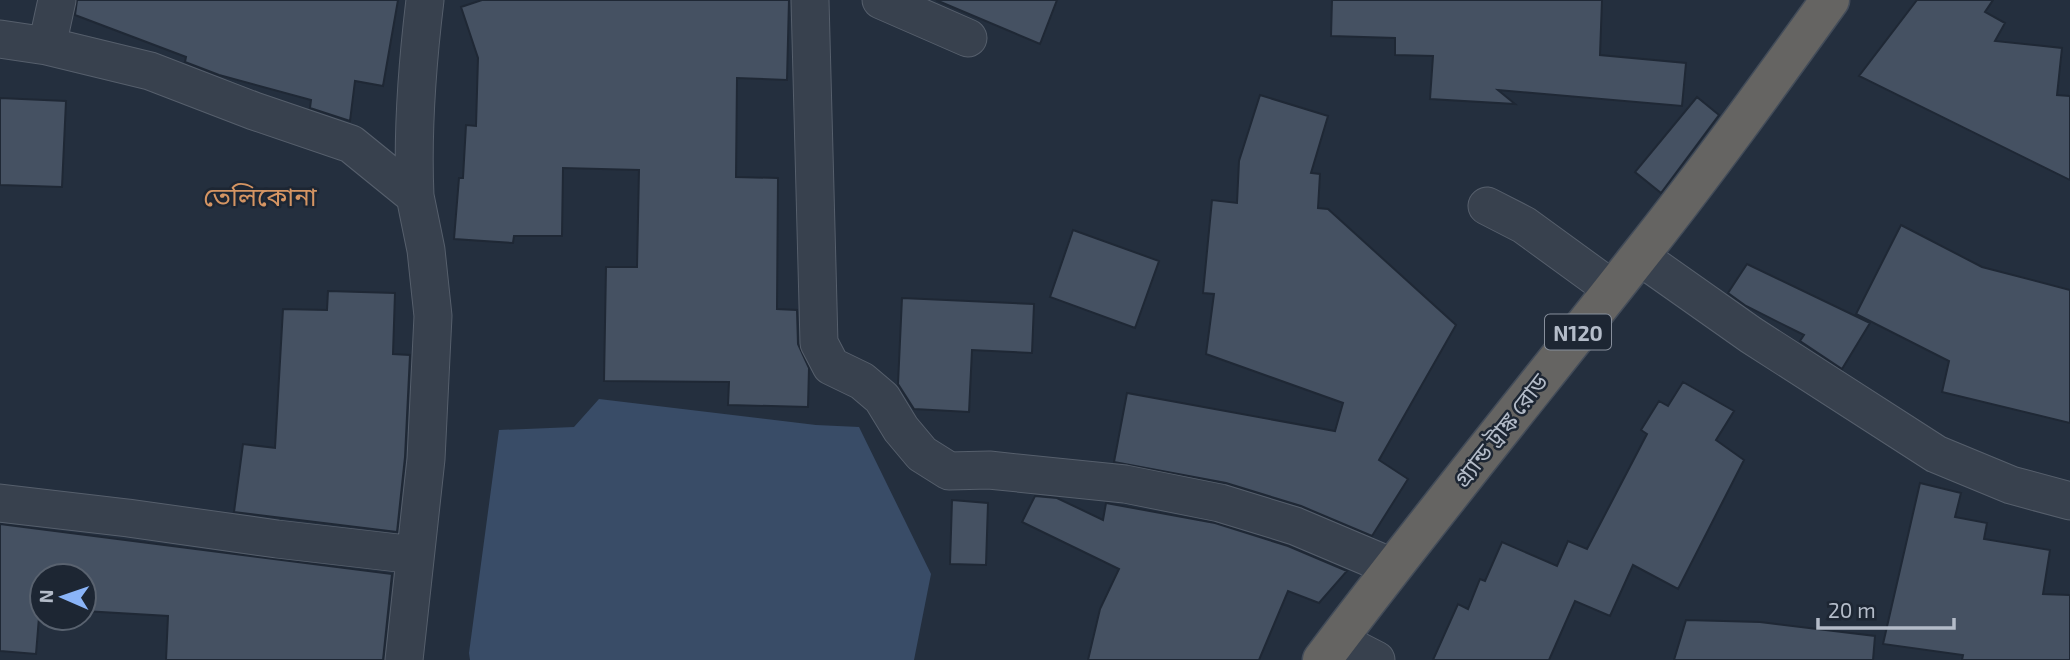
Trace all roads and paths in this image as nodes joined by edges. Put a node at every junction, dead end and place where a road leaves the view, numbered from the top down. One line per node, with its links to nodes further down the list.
1 (57, 0): 8 (street)
2 (425, 0): 9 (street)
3 (810, 0): 16 (street)
4 (881, 0): 6 (street)
5 (1830, 0): 11 (highway, গ্র্যান্ড ট্রাঙ্ক রোড / N120)
6 (968, 38)
7 (0, 39): 8 (street)
8 (47, 46): 9 (street)
9 (415, 195): 15 (street)
10 (1487, 206): 12 (street)
11 (1639, 257): 12 (highway, গ্র্যান্ড ট্রাঙ্ক রোড / N120); 13 (street)
12 (1612, 289): 16 (highway, গ্র্যান্ড ট্রাঙ্ক রোড / N120)
13 (2070, 500)
14 (0, 503): 15 (street)
15 (415, 555): 18 (street)
16 (1392, 567): 17 (highway, গ্র্যান্ড ট্রাঙ্ক রোড / N120)
17 (1330, 650): 19 (street)
18 (404, 660)
19 (1376, 660)

